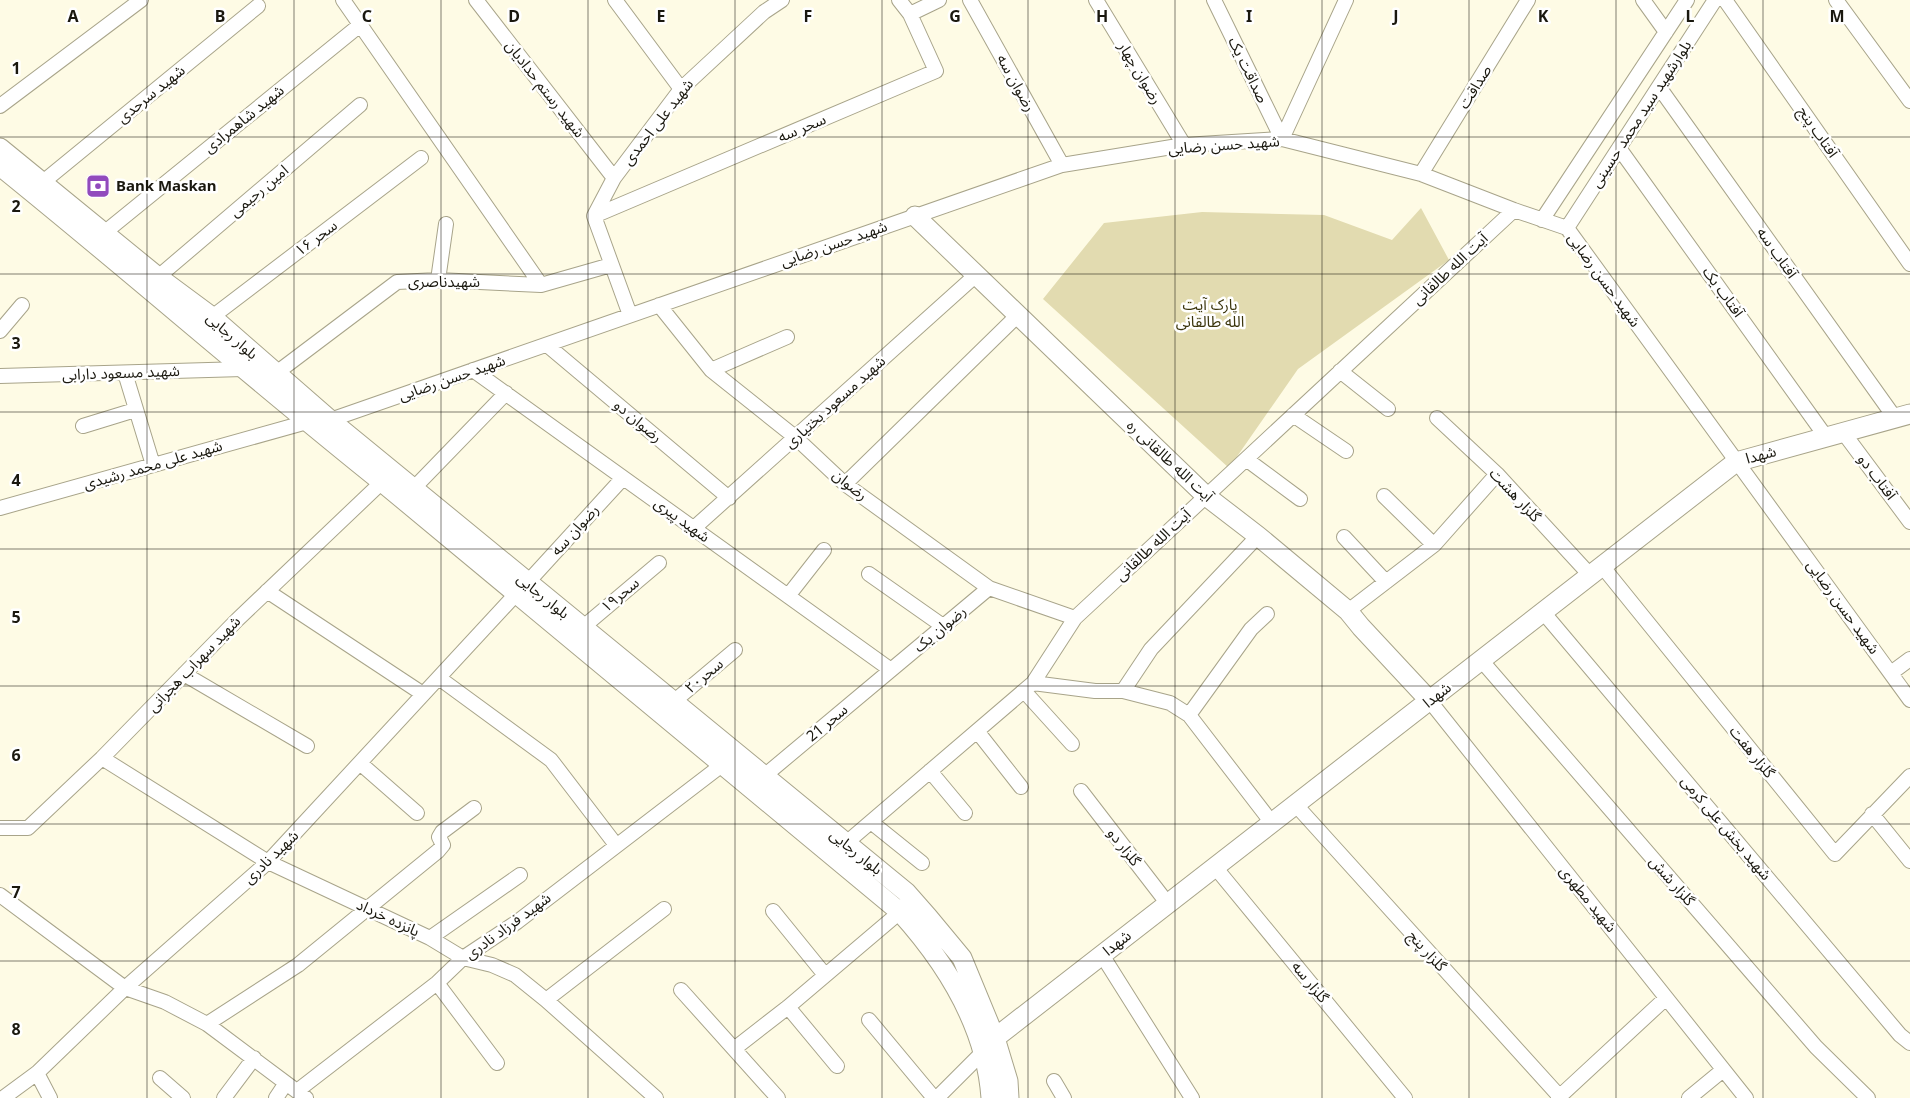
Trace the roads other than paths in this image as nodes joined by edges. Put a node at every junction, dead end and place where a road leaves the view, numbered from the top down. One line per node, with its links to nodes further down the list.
1 (141, 0): 27 (street)
2 (343, 0): 21 (street)
3 (476, 0): 36 (street, شهید رستم حدادیان)
4 (615, 0): 24 (street)
5 (782, 0): 19 (street, شهید علی احمدی)
6 (899, 0): 20 (street, سحر سه)
7 (939, 0): 20 (street)
8 (970, 0): 33 (street, رضوان سه)
9 (1096, 0): 29 (street, رضوان چهار)
10 (1214, 0): 28 (street, صداقت یک)
11 (1346, 0): 28 (street)
12 (1528, 0): 35 (street, صداقت)
13 (1643, 0): 22 (street)
14 (1687, 0): 22 (street, بلوارشهید سید محمد حسینی)
15 (1716, 0): 23 (street, بلوارشهید سید محمد حسینی)
16 (1725, 0): 45 (street, آفتاب پنج)
17 (1836, 0): 25 (street)
18 (258, 6): 37 (street, شهید سرحدی)
19 (762, 6): 24 (street, شهید علی احمدی)
20 (910, 14): 39 (street, سحر سه)
21 (360, 25): 44 (street, شهید شاهمرادی); 50 (street)
22 (1666, 32): 41 (street, بلوارشهید سید محمد حسینی)
23 (1659, 87): 31 (street, بلوارشهید سید محمد حسینی); 70 (street, آفتاب سه)
24 (681, 89): 36 (street, شهید علی احمدی)
25 (1910, 101)
26 (360, 105): 48 (street, امین رحیمی)
27 (0, 106)
28 (1282, 139): 29 (street, شهید حسن رضایی); 35 (street, شهید حسن رضایی)
29 (1184, 145): 33 (street, شهید حسن رضایی)
30 (0, 148): 37 (main road, بلوار رجایی)
31 (1619, 148): 43 (street, بلوارشهید سید محمد حسینی); 75 (street, آفتاب یک)
32 (420, 158): 55 (street, سحر ۱۶)
33 (1062, 165): 40 (street, شهید حسن رضایی)
34 (0, 166): 59 (main road, بلوار رجایی)
35 (1421, 174): 38 (street, شهید حسن رضایی)
36 (614, 178): 39 (street, شهید علی احمدی)
37 (43, 182): 44 (main road, بلوار رجایی)
38 (1514, 210): 41 (street, شهید حسن رضایی); 62 (street, آیت الله طالقانی)
39 (594, 216): 46 (street)
40 (915, 216): 47 (main road, آیت الله طالقانی ره); 52 (street, شهید حسن رضایی)
41 (1542, 220): 43 (street, شهید حسن رضایی)
42 (446, 224): 49 (street)
43 (1566, 228): 79 (street, شهید حسن رضایی)
44 (104, 233): 48 (main road, بلوار رجایی)
45 (1910, 264)
46 (611, 265): 50 (street, شهیدناصری); 53 (street)
47 (976, 276): 54 (main road, آیت الله طالقانی ره); 76 (street, شهید مسعود بختیاری)
48 (158, 277): 55 (main road, بلوار رجایی)
49 (438, 280): 50 (street, شهیدناصری); 64 (street, شهیدناصری)
50 (541, 285)
51 (22, 305): 56 (street)
52 (659, 306): 53 (street, شهید حسن رضایی); 61 (street, رضوان)
53 (630, 316): 58 (street, شهید حسن رضایی)
54 (1017, 316): 84 (street); 86 (main road, آیت الله طالقانی ره)
55 (212, 317): 64 (main road, بلوار رجایی)
56 (0, 331)
57 (787, 338): 61 (street)
58 (547, 344): 60 (street, شهید حسن رضایی); 88 (street, رضوان دو)
59 (243, 369): 63 (street, شهید مسعود دارابی); 73 (main road, بلوار رجایی)
60 (473, 370): 66 (street, شهید پیری); 72 (street, شهید حسن رضایی)
61 (711, 370): 76 (street, رضوان)
62 (1340, 371): 67 (street); 69 (street, آیت الله طالقانی)
63 (125, 373): 65 (street, شهید مسعود دارابی); 68 (street)
64 (275, 374): 72 (main road, بلوار رجایی)
65 (0, 376)
66 (506, 393): 82 (street, شهید پیری); 85 (street)
67 (1388, 408)
68 (135, 410): 74 (street); 80 (street)
69 (1293, 415): 77 (street); 78 (street, آیت الله طالقانی)
70 (1903, 416): 75 (main road, شهدا)
71 (1437, 418): 81 (street, گلزار هشت)
72 (330, 420): 85 (main road, بلوار رجایی)
73 (307, 422): 80 (street, شهید علی محمد رشیدی); 83 (main road, بلوار رجایی)
74 (83, 426)
75 (1835, 435): 79 (main road, شهدا); 91 (street, آفتاب دو)
76 (794, 437): 84 (street, رضوان); 88 (street, شهید مسعود بختیاری)
77 (1346, 451)
78 (1246, 459): 86 (street, آیت الله طالقانی); 89 (street)
79 (1736, 462): 98 (main road, شهدا); 116 (street, شهید حسن رضایی)
80 (153, 465): 90 (street, شهید علی محمد رشیدی)
81 (1497, 474): 95 (street); 98 (street, گلزار هشت)
82 (623, 478): 92 (street, شهید پیری); 101 (street, رضوان سه)
83 (382, 482): 101 (main road, بلوار رجایی); 103 (street, شهید سهراب هجرانی)
84 (845, 484): 102 (street, رضوان)
85 (413, 489): 101 (main road, بلوار رجایی)
86 (1206, 496): 93 (main road, آیت الله طالقانی ره); 108 (street, آیت الله طالقانی)
87 (1384, 496): 95 (street)
88 (729, 498): 92 (street, شهید مسعود بختیاری)
89 (1300, 499)
90 (0, 508)
91 (1910, 522)
92 (694, 528): 104 (street, شهید پیری)
93 (1258, 536): 105 (main road, آیت الله طالقانی ره); 119 (street)
94 (1344, 537): 100 (street)
95 (1434, 545): 100 (street)
96 (824, 550): 104 (street)
97 (659, 563): 110 (street, سحر۱۹)
98 (1596, 571): 106 (main road, شهدا); 140 (street, گلزار هفت)
99 (869, 574): 109 (street)
100 (1386, 582): 105 (street)
101 (522, 588): 110 (main road, بلوار رجایی); 117 (street, شهید نادری); 130 (main road, بلوار رجایی)
102 (989, 588): 108 (street, رضوان); 109 (street, رضوان یک)
103 (267, 591): 115 (street, شهید سهراب هجرانی); 120 (street)
104 (788, 596): 114 (street, شهید پیری)
105 (1348, 611): 121 (main road, آیت الله طالقانی ره)
106 (1542, 612): 113 (main road, شهدا); 170 (street, شهید بخش علی کرمی)
107 (1268, 614): 124 (street)
108 (1074, 618): 118 (street, آیت الله طالقانی)
109 (943, 626): 114 (street, رضوان یک)
110 (582, 628): 123 (main road, بلوار رجایی)
111 (735, 650): 123 (street, سحر۲۰)
112 (1910, 659): 116 (street)
113 (1481, 660): 121 (main road, شهدا); 197 (street, گلزار شش)
114 (891, 670): 133 (street, سحر 21)
115 (184, 674): 127 (street); 128 (street, شهید سهراب هجرانی)
116 (1891, 674): 122 (street, شهید حسن رضایی)
117 (439, 678): 120 (street, شهید نادری); 145 (street)
118 (1028, 687): 119 (street); 125 (street, آیت الله طالقانی); 126 (street)
119 (1124, 691): 124 (street)
120 (423, 694): 129 (street, شهید نادری)
121 (1429, 700): 136 (main road, شهدا); 164 (street, شهید مطهری)
122 (1910, 700)
123 (672, 703): 133 (main road, بلوار رجایی)
124 (1189, 715): 142 (street)
125 (977, 731): 131 (street, آیت الله طالقانی); 134 (street)
126 (1072, 744)
127 (307, 746)
128 (102, 758): 143 (street, شهید سهراب هجرانی); 146 (street, پانزده خرداد)
129 (361, 764): 138 (street); 146 (street, شهید نادری)
130 (722, 765): 145 (street, شهید فرزاد نادری); 156 (main road, بلوار رجایی)
131 (930, 771): 139 (street); 141 (street, آیت الله طالقانی)
132 (1910, 776): 140 (street, گلزار هفت)
133 (763, 777): 144 (main road, بلوار رجایی)
134 (1021, 787)
135 (1081, 791): 152 (street, گلزار دو)
136 (1295, 804): 142 (main road, شهدا); 194 (street, گلزار پنج)
137 (474, 808): 153 (street)
138 (417, 813)
139 (965, 813)
140 (1872, 814): 147 (street)
141 (871, 822): 144 (street, آیت الله طالقانی); 148 (street)
142 (1272, 823): 149 (main road, شهدا)
143 (0, 828)
144 (845, 844): 169 (main road, بلوار رجایی)
145 (616, 845): 159 (street, شهید فرزاد نادری)
146 (268, 862): 153 (street, پانزده خرداد); 162 (street, شهید نادری)
147 (1910, 862)
148 (922, 863)
149 (1215, 867): 152 (main road, شهدا); 193 (street, گلزار سه)
150 (520, 875): 157 (street)
151 (0, 895): 162 (street)
152 (1168, 904): 158 (main road, شهدا)
153 (368, 908): 157 (street, پانزده خرداد); 168 (street)
154 (664, 909): 165 (street)
155 (773, 911): 160 (street)
156 (900, 912): 160 (street); 172 (main road, بلوار رجایی)
157 (430, 938): 159 (street, پانزده خرداد)
158 (1102, 955): 169 (main road, شهدا); 192 (street)
159 (463, 958): 161 (street, شهید فرزاد نادری); 165 (street, پانزده خرداد)
160 (825, 975): 166 (street)
161 (437, 983): 174 (street); 180 (street, شهید فرزاد نادری)
162 (125, 988): 168 (street); 177 (street, شهید نادری)
163 (681, 990): 171 (street)
164 (1666, 998): 176 (street, شهید مطهری); 194 (street)
165 (546, 1000): 181 (street, پانزده خرداد)
166 (788, 1007): 171 (street); 175 (street)
167 (869, 1020): 188 (street)
168 (207, 1024): 173 (street)
169 (995, 1038): 190 (main road, بلوار رجایی)
170 (1910, 1043)
171 (734, 1049): 187 (street)
172 (982, 1053): 188 (street); 189 (main road, بلوار رجایی)
173 (254, 1058): 180 (street); 185 (street)
174 (497, 1063)
175 (837, 1066)
176 (1723, 1070): 195 (street); 196 (street, شهید مطهری)
177 (38, 1073): 182 (street, شهید نادری); 183 (street)
178 (160, 1078): 184 (street)
179 (1054, 1081): 191 (street)
180 (296, 1091): 186 (street, شهید فرزاد نادری)
181 (650, 1096)
182 (3, 1098)
183 (50, 1098)
184 (183, 1098)
185 (224, 1098)
186 (276, 1098)
187 (778, 1098)
188 (936, 1098)
189 (991, 1098)
190 (1009, 1098)
191 (1064, 1098)
192 (1192, 1098)
193 (1405, 1098)
194 (1560, 1098)
195 (1689, 1098)
196 (1746, 1098)
197 (1868, 1098)

